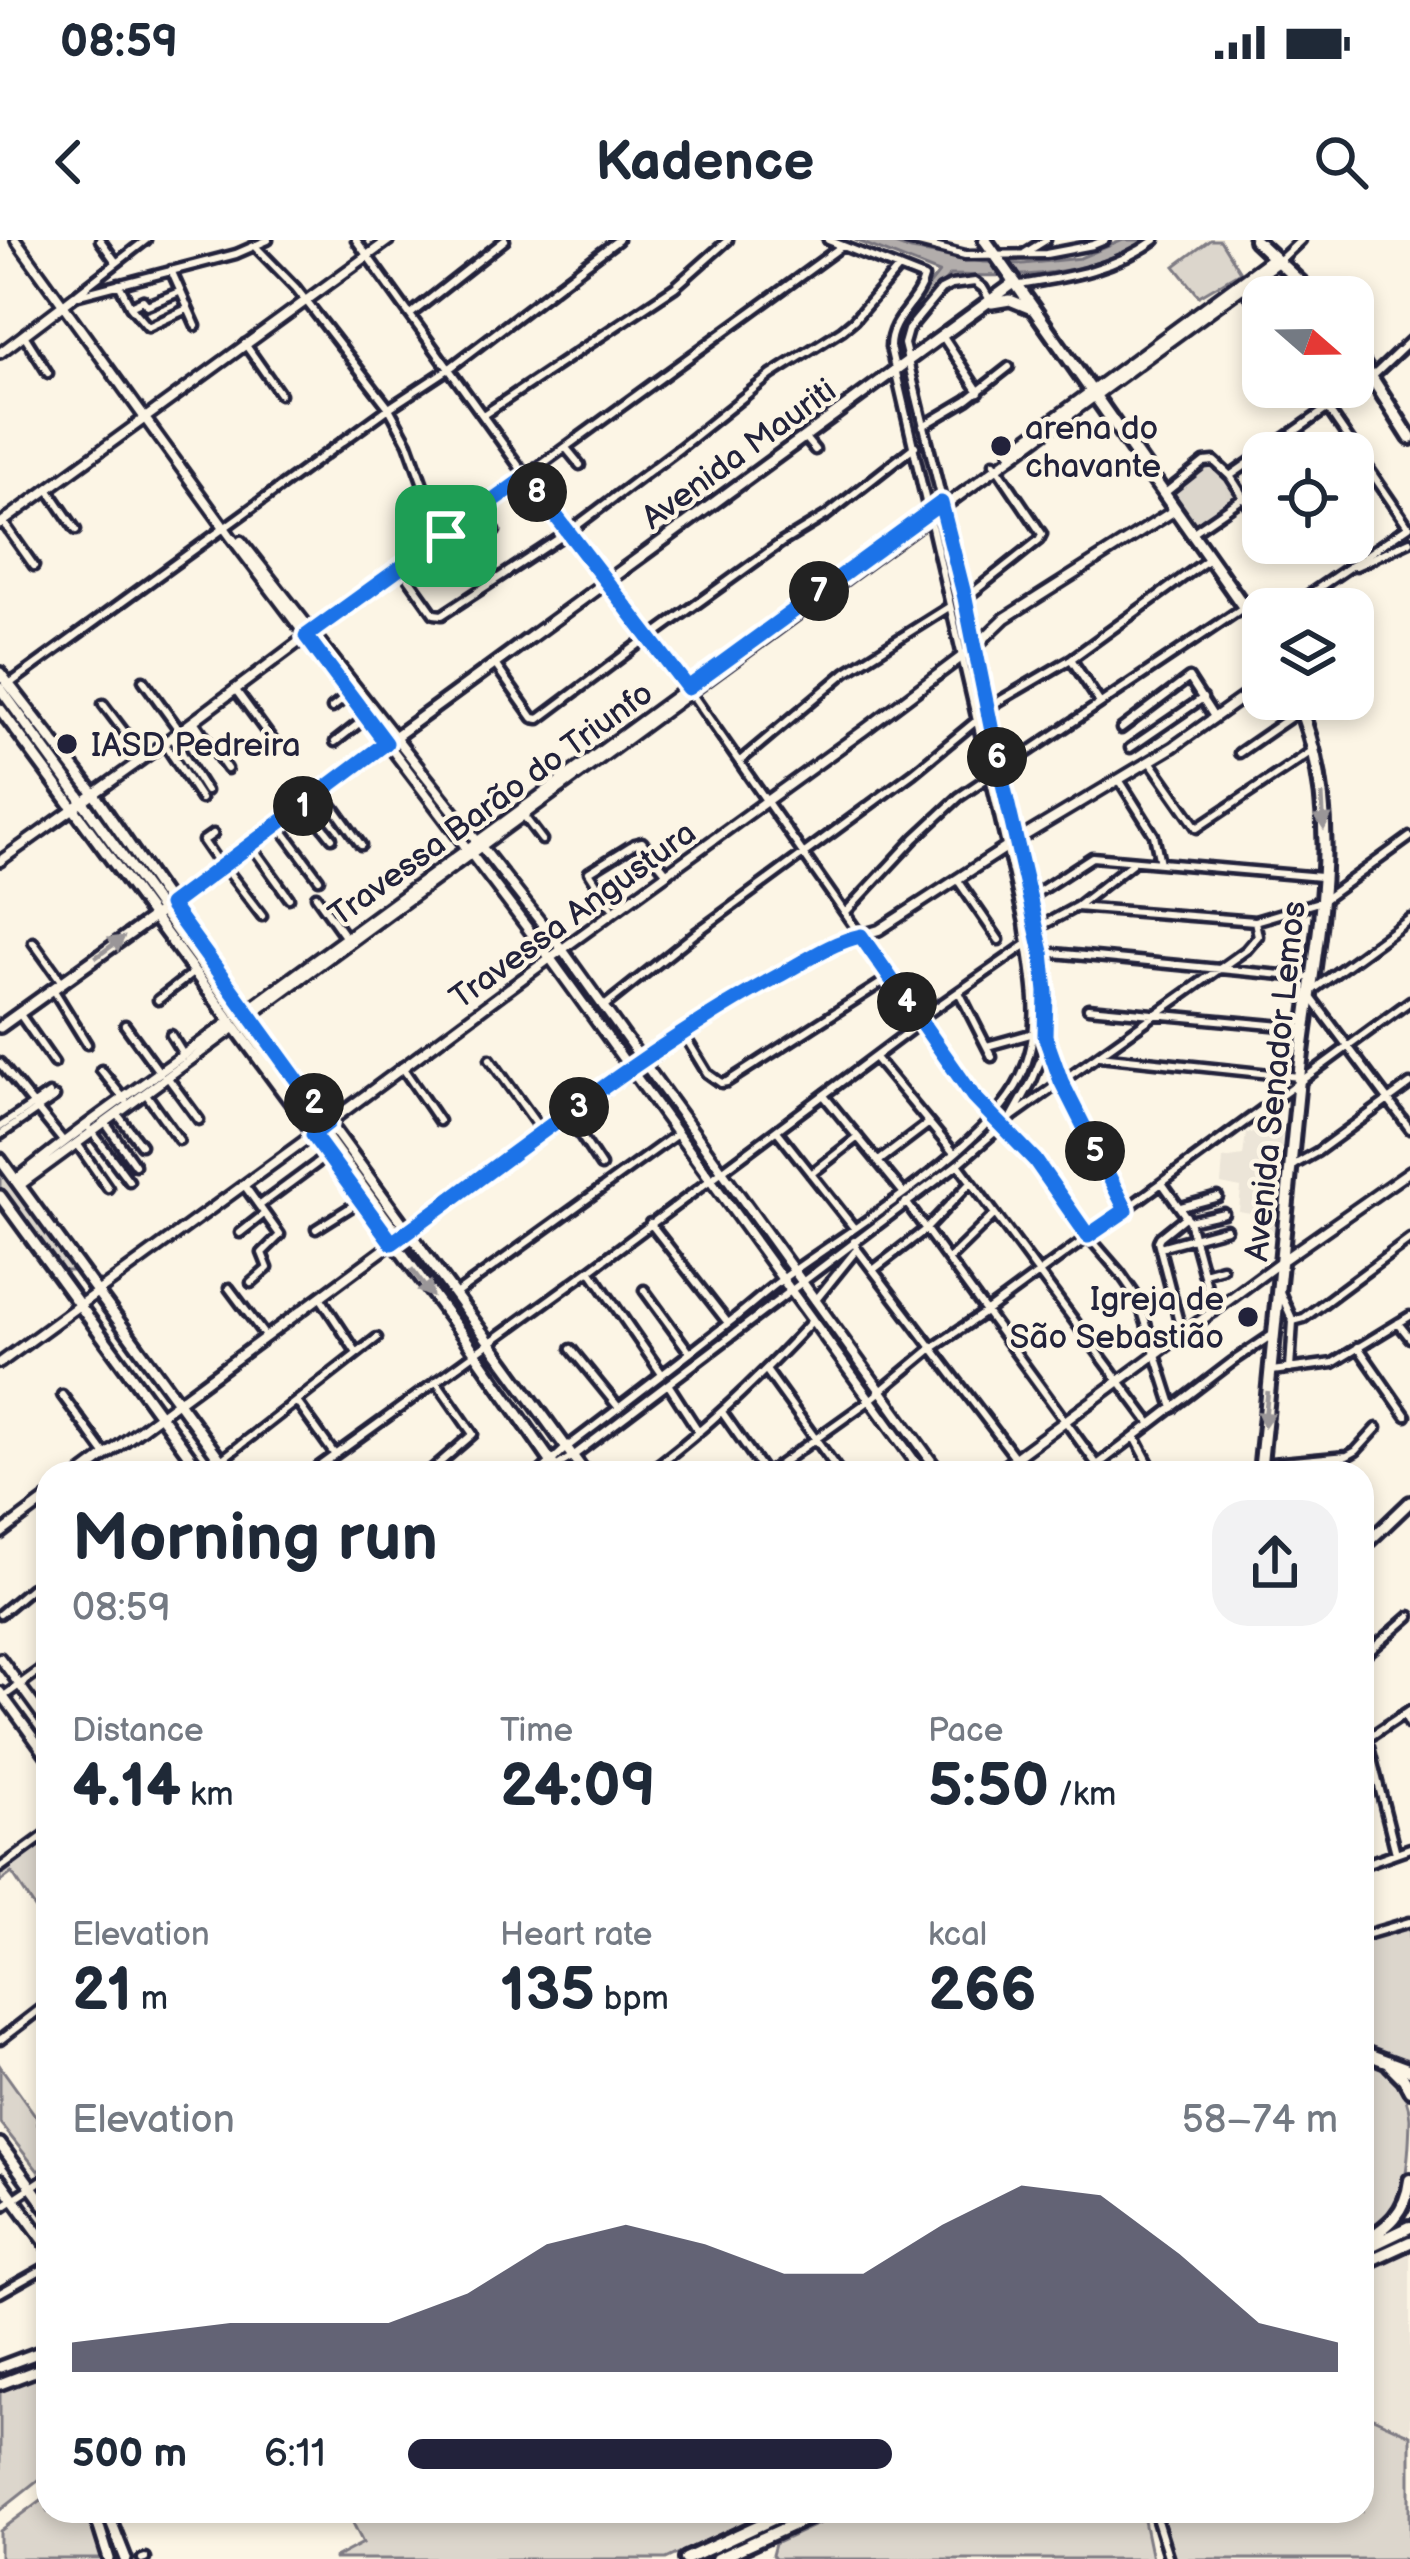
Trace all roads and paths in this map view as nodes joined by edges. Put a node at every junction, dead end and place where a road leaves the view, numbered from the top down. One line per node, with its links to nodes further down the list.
1 (16, 240): 36 (street)
2 (100, 240): 24 (street)
3 (146, 240): 24 (street)
4 (268, 240): 19 (street)
5 (356, 240): 21 (street)
6 (389, 240): 21 (street)
7 (505, 240): 40 (street)
8 (618, 240): 49 (street)
9 (728, 240): 59 (street)
10 (828, 240): 18 (street)
11 (909, 240): 23 (street)
12 (985, 240): 23 (main road)
13 (1046, 240): 20 (street)
14 (1105, 240): 20 (street)
15 (1155, 240): 29 (street)
16 (1256, 240): 22 (main road)
17 (1301, 240): 22 (street, Travessa Barão do Triunfo)
18 (842, 246): 25 (street); 66 (street)
19 (256, 247): 26 (street); 34 (street)
20 (1022, 255): 23 (street)
21 (368, 256): 34 (street); 40 (street)
22 (1279, 257): 27 (street, Travessa Barão do Triunfo); 28 (main road); 41 (street, Travessa Barão do Triunfo)
23 (998, 258): 29 (main road)
24 (116, 262): 33 (street)
25 (899, 268): 48 (street); 85 (street)
26 (170, 271): 30 (street); 32 (street)
27 (1256, 276)
28 (1297, 276)
29 (1014, 283): 35 (main road, Avenida Mauriti); 39 (main road)
30 (119, 284): 33 (street); 37 (street)
31 (1242, 288): 41 (street, Travessa Barão do Triunfo)
32 (179, 292): 37 (street); 38 (street)
33 (75, 296): 36 (street)
34 (307, 302): 45 (street); 57 (street)
35 (990, 303): 39 (main road); 44 (main road, Avenida Mauriti); 48 (street)
36 (64, 304): 43 (street); 60 (street)
37 (130, 306): 38 (street)
38 (188, 309): 42 (street)
39 (1032, 309): 55 (main road)
40 (411, 314): 49 (street)
41 (1185, 325): 55 (street, Travessa Barão do Triunfo)
42 (196, 326)
43 (24, 335): 47 (street); 51 (street)
44 (943, 337): 48 (main road, Avenida Mauriti); 54 (street)
45 (245, 344): 56 (street); 60 (street)
46 (1408, 347): 52 (street)
47 (0, 353)
48 (903, 366): 61 (street); 63 (main road, Avenida Mauriti); 65 (street)
49 (450, 368): 57 (street); 59 (street)
50 (1009, 368): 54 (street)
51 (48, 373)
52 (1374, 375)
53 (1374, 380): 64 (main road)
54 (980, 392): 61 (street)
55 (1091, 393): 69 (street, Travessa Barão do Triunfo); 74 (main road)
56 (280, 394)
57 (389, 408): 81 (street); 87 (street)
58 (1328, 408): 62 (street); 82 (street)
59 (483, 415): 72 (street)
60 (146, 417): 73 (street); 81 (street)
61 (922, 427): 78 (street)
62 (1294, 432)
63 (805, 438): 67 (street); 93 (main road, Avenida Mauriti)
64 (1410, 438)
65 (915, 446): 78 (street); 100 (street)
66 (566, 448): 68 (street); 72 (street)
67 (815, 450)
68 (580, 465)
69 (995, 465): 78 (street, Travessa Barão do Triunfo); 95 (street)
70 (1242, 468): 71 (street)
71 (1230, 476): 74 (street); 75 (street)
72 (526, 477): 77 (street); 85 (street)
73 (48, 489): 80 (street); 83 (street)
74 (1165, 493): 79 (main road)
75 (1242, 496)
76 (1242, 499): 86 (street)
77 (482, 509): 84 (street); 87 (street)
78 (935, 510): 95 (street); 97 (street); 108 (street, Travessa Barão do Triunfo)
79 (1175, 510): 86 (main road); 101 (street, Travessa Angustura)
80 (2, 523): 90 (street)
81 (225, 525): 99 (street); 106 (street)
82 (1409, 525): 92 (street)
83 (76, 530)
84 (495, 531)
85 (567, 533): 91 (street); 93 (street)
86 (1192, 533): 89 (main road)
87 (446, 536): 91 (street)
88 (1410, 541): 92 (street)
89 (1210, 558): 96 (main road); 102 (street)
90 (34, 566)
91 (400, 566): 99 (street)
92 (1342, 572): 94 (street)
93 (607, 583): 100 (street); 103 (main road, Avenida Mauriti)
94 (1319, 588)
95 (965, 598): 101 (street)
96 (1242, 604)
97 (951, 606): 101 (street); 134 (street)
98 (1242, 608): 112 (street)
99 (310, 634): 107 (street); 109 (street); 123 (street)
100 (648, 639): 103 (street); 108 (street)
101 (968, 652): 114 (street); 122 (street); 145 (street, Travessa Angustura)
102 (1071, 659): 112 (street); 114 (street)
103 (494, 663): 127 (main road, Avenida Mauriti)
104 (0, 673): 106 (main road)
105 (143, 680): 126 (street)
106 (4, 687): 143 (main road); 146 (main road)
107 (235, 689): 121 (street); 129 (street)
108 (689, 690): 134 (street); 137 (street, Travessa Barão do Triunfo)
109 (350, 694): 115 (street); 117 (street)
110 (1242, 697): 118 (street)
111 (1203, 698): 118 (street); 125 (street); 130 (street)
112 (1100, 703): 138 (street)
113 (103, 704): 133 (street)
114 (989, 706): 138 (street)
115 (332, 708)
116 (0, 709): 146 (main road)
117 (367, 717): 124 (street); 128 (street)
118 (1214, 717): 135 (street)
119 (1280, 720): 132 (street)
120 (1305, 720): 131 (main road, Avenida Senador Lemos)
121 (194, 721): 126 (street); 136 (street)
122 (976, 721): 139 (street); 159 (street)
123 (384, 722): 124 (street); 127 (street)
124 (375, 728): 127 (street)
125 (1121, 729)
126 (172, 737): 133 (street); 141 (street); 144 (street)
127 (391, 740): 142 (main road, Avenida Mauriti); 154 (street); 158 (street)
128 (335, 742)
129 (276, 745)
130 (1130, 748)
131 (1315, 749): 135 (street); 165 (main road, Avenida Senador Lemos, one-way to 165)
132 (1239, 754)
133 (144, 758): 143 (street)
134 (740, 761): 145 (street)
135 (1150, 761): 140 (street)
136 (227, 769)
137 (578, 771): 148 (street, Travessa Barão do Triunfo); 154 (street, Travessa Barão do Triunfo)
138 (1000, 771): 157 (street)
139 (990, 776): 157 (street); 175 (street)
140 (1120, 781): 157 (street); 162 (street)
141 (206, 791)
142 (322, 791): 147 (main road, Avenida Mauriti); 155 (street)
143 (94, 794): 146 (street); 174 (main road)
144 (201, 799)
145 (768, 802): 159 (street); 164 (street, Travessa Angustura)
146 (79, 804): 160 (street); 174 (main road)
147 (305, 804): 149 (main road, Avenida Mauriti); 152 (street)
148 (523, 815): 153 (street); 154 (street, Travessa Barão do Triunfo)
149 (278, 824): 156 (main road, Avenida Mauriti); 166 (street)
150 (213, 834): 163 (street)
151 (1410, 837): 171 (street)
152 (332, 838)
153 (542, 840)
154 (480, 843): 158 (street, Travessa Barão do Triunfo); 185 (street)
155 (361, 844)
156 (250, 845): 163 (main road, Avenida Mauriti); 169 (street)
157 (1010, 845): 167 (street); 170 (street); 184 (street)
158 (470, 851): 180 (street, Travessa Barão do Triunfo); 187 (street)
159 (804, 856): 175 (street); 196 (street)
160 (0, 861)
161 (1134, 862): 162 (street); 170 (street); 173 (street)
162 (1160, 864): 165 (street)
163 (222, 866): 174 (main road, Avenida Mauriti); 176 (street)
164 (667, 873): 172 (street); 185 (street, Travessa Angustura)
165 (1325, 877): 171 (main road, Avenida Senador Lemos)
166 (319, 879)
167 (957, 879): 181 (street); 182 (street)
168 (316, 896): 180 (street)
169 (289, 898)
170 (1029, 898): 179 (street)
171 (1322, 901): 178 (street); 192 (main road, Avenida Senador Lemos)
172 (611, 907)
173 (1076, 907): 178 (street); 179 (street)
174 (161, 911): 189 (main road); 191 (main road, Avenida Mauriti, one-way to 174); 198 (main road); 242 (main road)
175 (844, 914): 181 (street)
176 (262, 916)
177 (1410, 919): 192 (street)
178 (1255, 921): 188 (street)
179 (1036, 929): 186 (street)
180 (352, 936): 198 (street, Travessa Barão do Triunfo)
181 (861, 936): 190 (street); 208 (street)
182 (999, 940)
183 (33, 942): 191 (street)
184 (1027, 944): 193 (street); 206 (street)
185 (562, 949): 187 (street, Travessa Angustura); 196 (street)
186 (1042, 952): 188 (street); 209 (street)
187 (550, 958): 221 (street, Travessa Angustura); 223 (street)
188 (1220, 970): 192 (street); 200 (street)
189 (194, 972): 194 (street); 203 (main road)
190 (889, 978): 201 (street); 208 (street)
191 (57, 985): 199 (main road, Avenida Mauriti); 210 (street)
192 (1312, 989): 205 (main road, Avenida Senador Lemos); 211 (street)
193 (958, 992): 201 (street); 212 (street)
194 (158, 1000)
195 (1410, 1001): 211 (street)
196 (602, 1008): 218 (street)
197 (1088, 1008): 200 (street)
198 (249, 1012): 242 (main road)
199 (19, 1013): 204 (main road, Avenida Mauriti); 219 (street)
200 (1154, 1015): 205 (street); 214 (street)
201 (921, 1021): 216 (street); 239 (street)
202 (124, 1025): 224 (street)
203 (232, 1025): 213 (street); 224 (street); 242 (main road)
204 (0, 1027)
205 (1305, 1028): 225 (main road, Avenida Senador Lemos)
206 (1034, 1033): 212 (street); 239 (street)
207 (170, 1035): 213 (street)
208 (684, 1035): 218 (street)
209 (1045, 1036): 226 (street); 236 (street)
210 (87, 1044)
211 (1348, 1045): 225 (street); 232 (street)
212 (987, 1046): 215 (street)
213 (184, 1056): 224 (street)
214 (1097, 1056): 225 (street); 226 (street)
215 (992, 1057)
216 (875, 1058): 230 (street); 240 (street)
217 (490, 1059): 247 (street)
218 (642, 1062): 223 (street); 263 (street)
219 (54, 1063)
220 (0, 1064): 233 (street)
221 (402, 1067): 238 (street); 242 (street, Travessa Angustura)
222 (101, 1070): 231 (street)
223 (630, 1070): 235 (street); 248 (street)
224 (164, 1075): 228 (street); 231 (street); 237 (street)
225 (1298, 1080): 261 (main road, Avenida Senador Lemos); 269 (street)
226 (1061, 1081): 236 (street); 279 (street)
227 (1410, 1084): 232 (street)
228 (146, 1094): 234 (street); 250 (street)
229 (52, 1095): 233 (street)
230 (825, 1096): 246 (street); 249 (street)
231 (124, 1100): 244 (street)
232 (1387, 1101): 243 (street); 261 (street)
233 (37, 1110): 245 (street); 251 (street)
234 (118, 1115): 241 (street); 252 (street)
235 (568, 1116): 247 (street); 260 (street)
236 (1012, 1117): 239 (street)
237 (199, 1120)
238 (439, 1121)
239 (998, 1122): 254 (street); 258 (street); 289 (street)
240 (928, 1123): 254 (street); 257 (street)
241 (106, 1124): 244 (street); 259 (street)
242 (321, 1129): 255 (main road); 270 (street, Travessa Angustura); 291 (main road)
243 (1410, 1129)
244 (91, 1130): 251 (street); 253 (street); 265 (street)
245 (0, 1131)
246 (777, 1131): 263 (street); 264 (street)
247 (543, 1132): 291 (street)
248 (677, 1134): 266 (street); 311 (street)
249 (858, 1137): 257 (street); 264 (street)
250 (179, 1140)
251 (63, 1141): 267 (street)
252 (141, 1144)
253 (78, 1145): 267 (street); 271 (street)
254 (954, 1153): 272 (street)
255 (328, 1155): 275 (main road); 278 (street)
256 (0, 1159): 267 (main road)
257 (878, 1161): 272 (street)
258 (958, 1164): 268 (street); 276 (street)
259 (135, 1165)
260 (601, 1166)
261 (1292, 1166): 297 (main road, Avenida Senador Lemos)
262 (1410, 1171): 297 (street)
263 (722, 1172): 266 (street); 304 (street)
264 (811, 1174): 284 (street)
265 (129, 1181)
266 (711, 1181): 283 (street); 306 (street)
267 (18, 1182): 296 (main road)
268 (971, 1182): 281 (street); 286 (street)
269 (1162, 1183): 277 (street); 279 (street)
270 (244, 1185): 278 (street); 310 (street, Travessa Angustura)
271 (108, 1188)
272 (904, 1192): 284 (street)
273 (1218, 1197): 277 (street)
274 (1, 1199): 301 (main road)
275 (362, 1200): 285 (street); 291 (main road)
276 (906, 1202): 286 (street); 293 (street)
277 (1181, 1208): 282 (street)
278 (261, 1210): 288 (street); 305 (street)
279 (1126, 1210): 289 (street)
280 (1224, 1213): 282 (street)
281 (995, 1214): 295 (street); 302 (street)
282 (1188, 1219): 290 (street); 294 (street)
283 (650, 1223): 299 (street); 320 (street)
284 (854, 1228): 304 (street)
285 (316, 1229)
286 (926, 1229): 295 (street); 300 (street)
287 (1226, 1229): 290 (street)
288 (240, 1233)
289 (1088, 1236): 302 (street); 335 (street)
290 (1193, 1236): 294 (street); 303 (street)
291 (400, 1238): 311 (main road); 312 (street); 333 (main road, one-way to 333)
292 (1410, 1239): 318 (street)
293 (855, 1245): 300 (street); 304 (street); 313 (street)
294 (1160, 1246): 322 (street)
295 (949, 1259): 315 (street)
296 (76, 1262): 301 (main road); 310 (main road)
297 (1280, 1262): 308 (main road, Avenida Senador Lemos); 316 (street)
298 (1222, 1268): 303 (street)
299 (590, 1270): 327 (street); 341 (street)
300 (873, 1270): 331 (street)
301 (56, 1273): 314 (main road)
302 (1038, 1273): 315 (street); 344 (street)
303 (1204, 1274): 316 (street)
304 (797, 1277): 306 (street); 306 (street); 313 (street)
305 (251, 1283)
306 (785, 1286): 319 (street); 320 (street); 343 (street)
307 (229, 1288): 324 (street)
308 (1278, 1288): 318 (street); 323 (main road, Avenida Senador Lemos)
309 (644, 1290): 334 (street)
310 (98, 1292): 314 (street, Travessa Angustura); 328 (main road)
311 (454, 1295): 327 (main road)
312 (320, 1297): 324 (street); 332 (street)
313 (815, 1301): 345 (street)
314 (80, 1304): 336 (main road); 337 (street, Travessa Angustura)
315 (987, 1311): 331 (street); 355 (street)
316 (1214, 1312): 322 (street)
317 (1410, 1316): 321 (street)
318 (1293, 1321): 338 (street)
319 (811, 1322): 339 (street); 347 (street)
320 (728, 1323): 334 (street)
321 (1398, 1323): 326 (street); 329 (street)
322 (1182, 1335): 335 (street)
323 (1273, 1335): 340 (main road, Avenida Senador Lemos); 351 (street)
324 (266, 1336): 348 (street)
325 (376, 1338): 332 (street)
326 (1410, 1338)
327 (489, 1342): 333 (street); 361 (main road)
328 (135, 1344): 336 (main road); 348 (main road)
329 (1358, 1347): 338 (street); 354 (street)
330 (571, 1349): 350 (street)
331 (931, 1349): 345 (street); 364 (street)
332 (357, 1353): 349 (street)
333 (475, 1353): 342 (street); 370 (main road)
334 (690, 1353): 341 (street)
335 (1156, 1354): 344 (street); 351 (street)
336 (119, 1359): 353 (main road)
337 (0, 1363)
338 (1290, 1369): 340 (street)
339 (766, 1370): 352 (street); 360 (street)
340 (1270, 1371): 384 (main road, Avenida Senador Lemos, one-way to 384)
341 (662, 1374): 350 (street)
342 (436, 1382): 363 (street); 369 (street)
343 (668, 1384): 358 (street); 361 (street)
344 (1118, 1384): 355 (street); 356 (street)
345 (880, 1392): 347 (street); 378 (street)
346 (62, 1395): 362 (street)
347 (870, 1400): 360 (street); 377 (street)
348 (177, 1402): 353 (street); 365 (main road)
349 (297, 1402): 363 (street); 365 (street)
350 (619, 1408): 361 (street)
351 (1173, 1408): 356 (street)
352 (722, 1412): 358 (street); 374 (street)
353 (160, 1416): 362 (street); 367 (main road)
354 (1406, 1416)
355 (1066, 1420): 364 (street); 381 (street)
356 (1151, 1424): 359 (street)
357 (1377, 1428): 385 (street)
358 (699, 1432): 373 (street)
359 (1135, 1437): 382 (street); 383 (street)
360 (817, 1439): 375 (street); 376 (street)
361 (570, 1452): 371 (street); 372 (main road)
362 (106, 1455): 366 (street)
363 (334, 1455): 368 (street)
364 (1015, 1457): 379 (street); 380 (street)
365 (221, 1460)
366 (98, 1461)
367 (193, 1461)
368 (326, 1461)
369 (442, 1461)
370 (544, 1461)
371 (560, 1461)
372 (576, 1461)
373 (662, 1461)
374 (758, 1461)
375 (785, 1461)
376 (832, 1461)
377 (913, 1461)
378 (931, 1461)
379 (1010, 1461)
380 (1018, 1461)
381 (1093, 1461)
382 (1103, 1461)
383 (1147, 1461)
384 (1261, 1461)
385 (1311, 1461)
386 (1410, 1502): 389 (main road)
387 (36, 1507): 388 (street)
388 (0, 1534)
389 (1374, 1537)
390 (32, 1588): 391 (street)
391 (0, 1614)
392 (1410, 1616): 393 (street)
393 (1374, 1648)
394 (0, 1658): 396 (street)
395 (36, 1672): 396 (street)
396 (19, 1684): 397 (street); 398 (street)
397 (1, 1696): 402 (street)
398 (36, 1707)
399 (1407, 1712): 400 (street); 401 (street)
400 (1410, 1725)
401 (1374, 1734)
402 (36, 1742)
403 (1374, 1773): 406 (street)
404 (36, 1842): 408 (street)
405 (1410, 1848): 406 (street)
406 (1396, 1853): 407 (street)
407 (1374, 1861)
408 (0, 1868)
409 (1410, 1922): 410 (street)
410 (1374, 1932)
411 (36, 2012): 412 (street)
412 (0, 2040)
413 (1374, 2057): 415 (main road)
414 (1410, 2061): 415 (main road)
415 (1389, 2063): 416 (main road); 417 (main road)
416 (1410, 2070)
417 (1410, 2090)
418 (0, 2144): 422 (main road)
419 (0, 2180): 424 (main road)
420 (1410, 2180): 428 (main road)
421 (36, 2184): 422 (street)
422 (31, 2187): 423 (main road); 424 (street)
423 (36, 2194)
424 (13, 2199): 425 (street); 427 (main road)
425 (0, 2208)
426 (1410, 2228): 429 (main road)
427 (36, 2230)
428 (1374, 2237)
429 (1374, 2242)
430 (1409, 2242): 431 (main road)
431 (1374, 2258)
432 (36, 2273): 433 (street)
433 (0, 2293)
434 (36, 2353): 435 (main road)
435 (0, 2366)
436 (36, 2370): 437 (main road)
437 (0, 2384)
438 (98, 2523): 445 (main road)
439 (112, 2523): 444 (main road)
440 (764, 2523): 446 (main road)
441 (796, 2523): 447 (main road)
442 (1158, 2523): 448 (street)
443 (142, 2556): 444 (street)
444 (126, 2558)
445 (109, 2559)
446 (686, 2559)
447 (717, 2559)
448 (1168, 2559)

